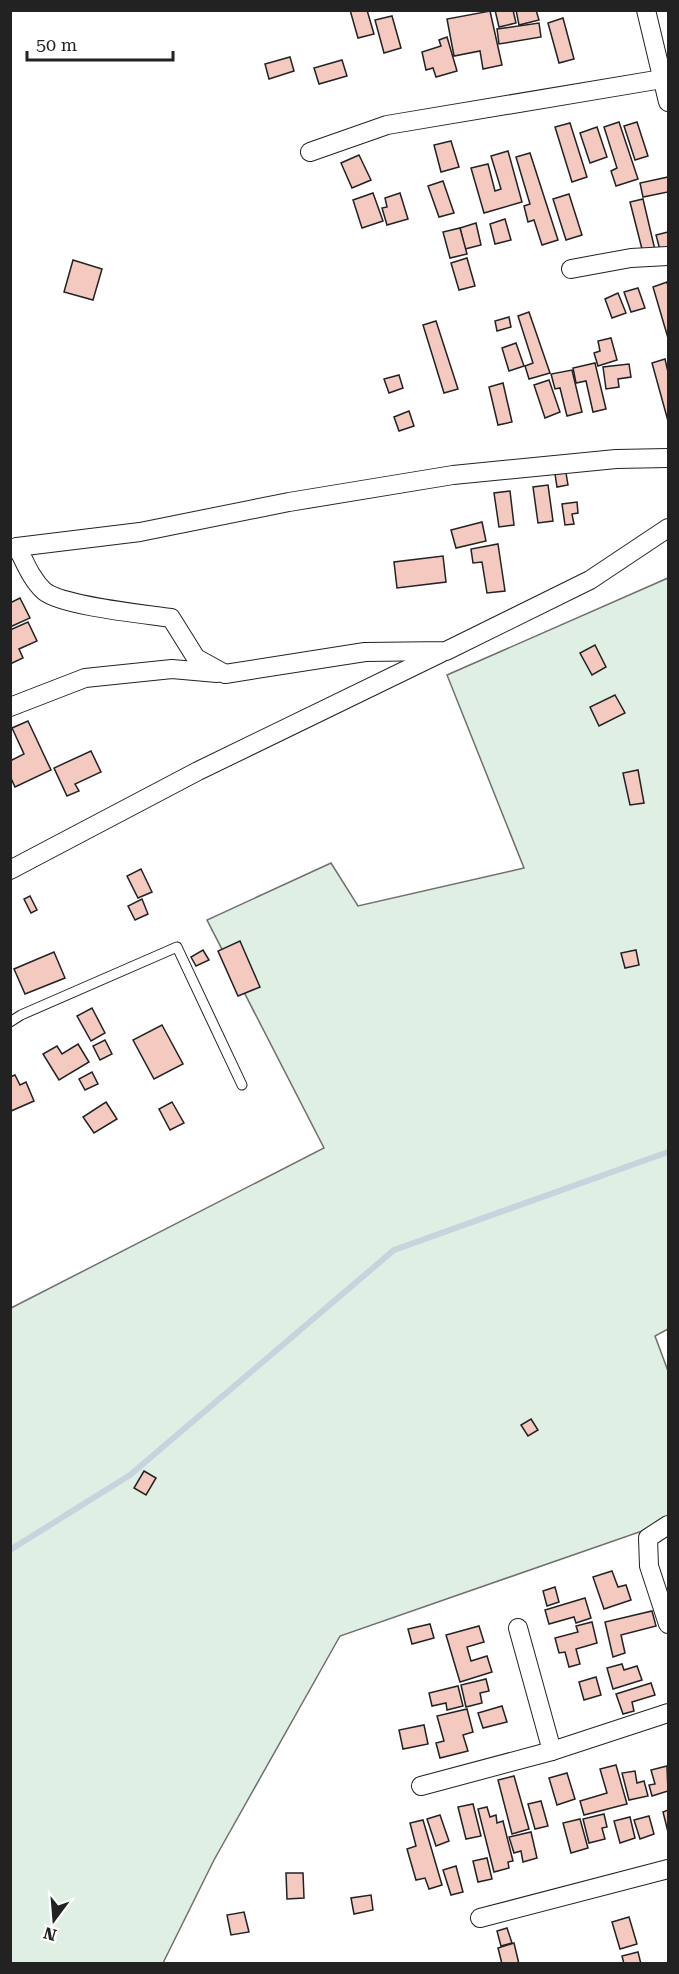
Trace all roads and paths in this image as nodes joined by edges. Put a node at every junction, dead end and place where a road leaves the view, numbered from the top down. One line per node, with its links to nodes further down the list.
1 (646, 10): 2 (street)
2 (666, 78): 3 (street); 4 (street)
3 (669, 102)
4 (310, 152)
5 (669, 256): 6 (street)
6 (571, 269)
7 (669, 458): 9 (street)
8 (669, 528): 10 (street)
9 (14, 548): 11 (street)
10 (446, 651): 11 (street); 13 (street)
11 (225, 674): 12 (street)
12 (10, 707)
13 (10, 870)
14 (10, 1022): 15 (lane)
15 (242, 1085)
16 (669, 1525): 17 (street)
17 (669, 1624)
18 (518, 1628): 20 (street)
19 (669, 1713): 20 (street)
20 (552, 1751): 21 (street)
21 (421, 1786)
22 (669, 1869): 23 (street)
23 (480, 1918)

